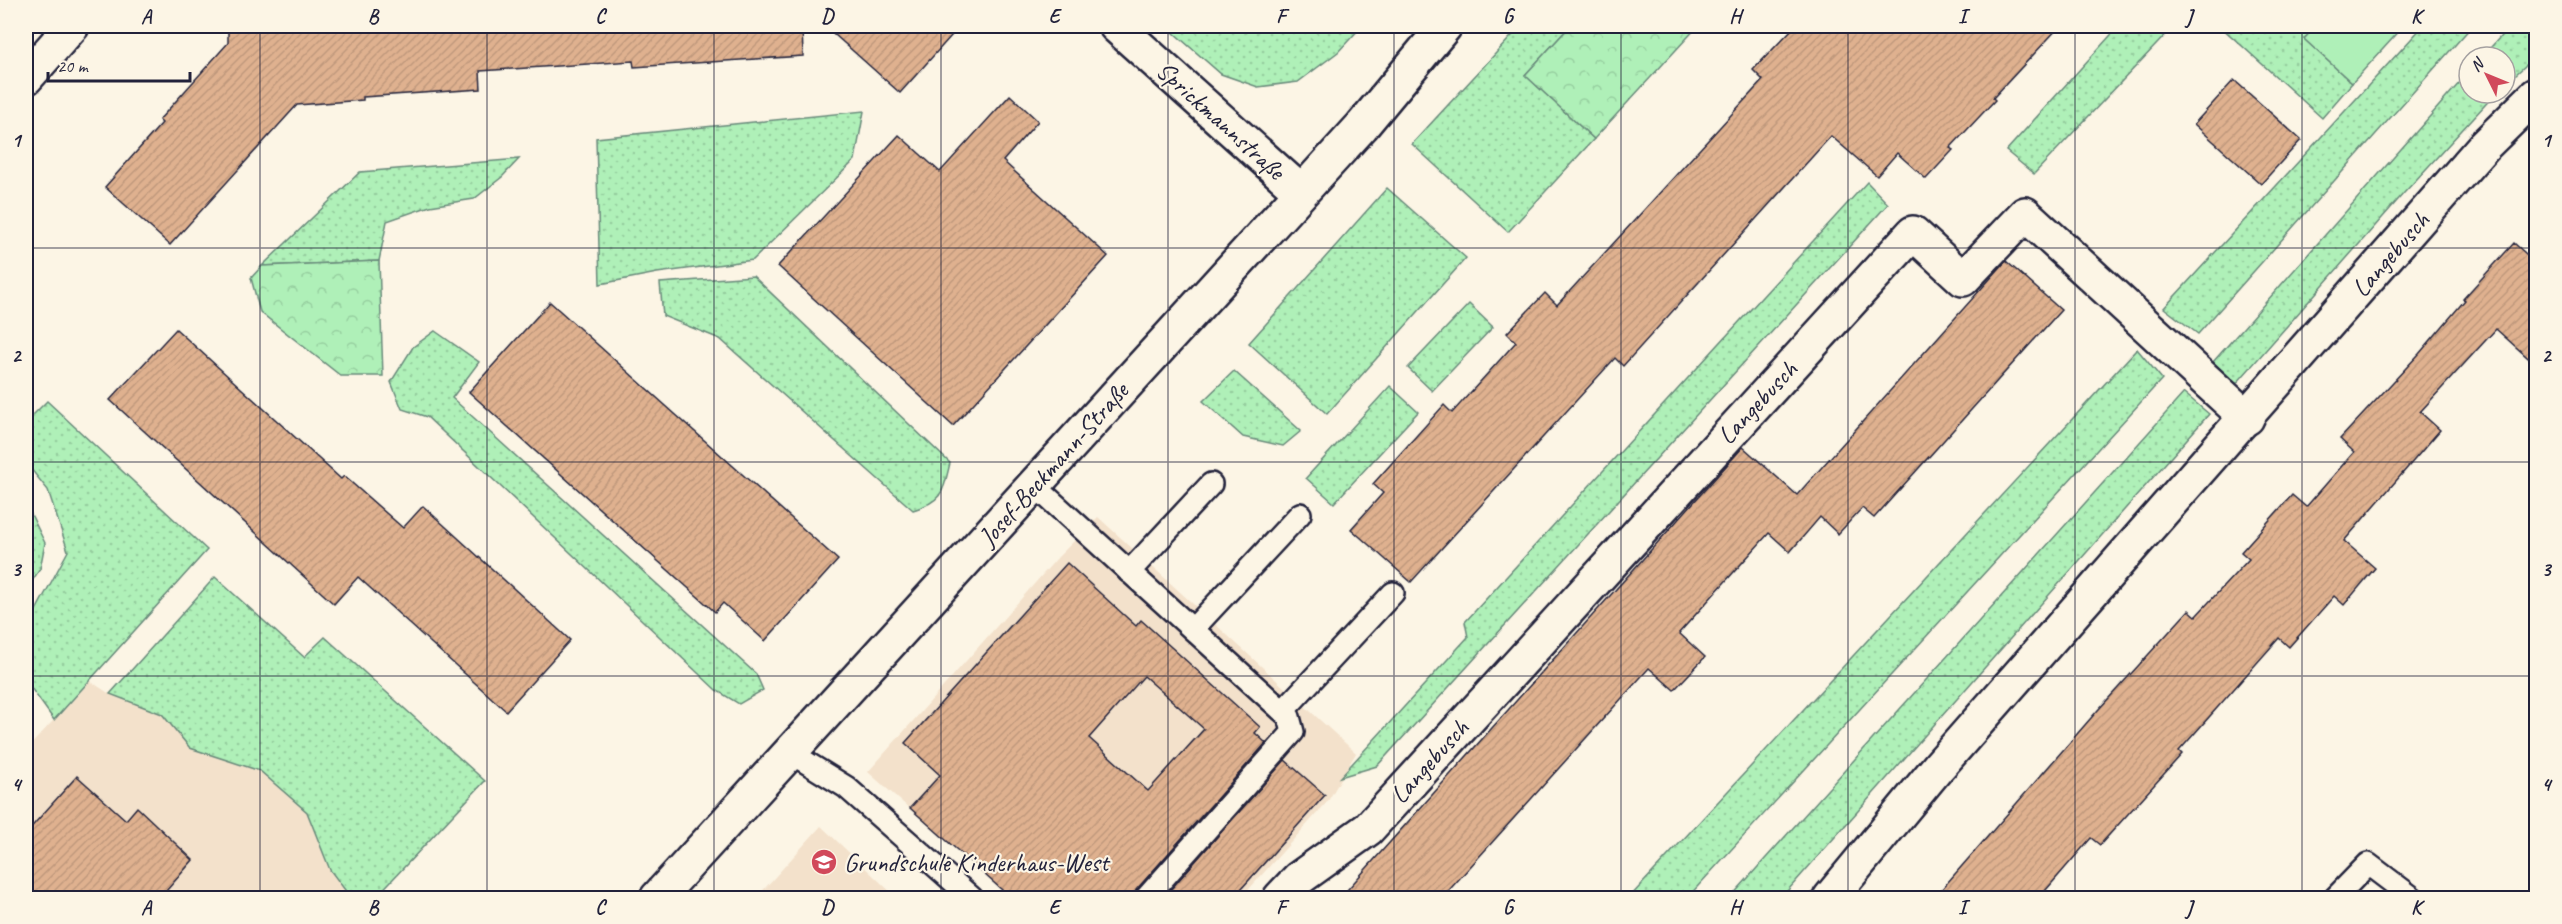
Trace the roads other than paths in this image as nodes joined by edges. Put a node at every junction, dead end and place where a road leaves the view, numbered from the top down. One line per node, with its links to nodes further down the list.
1 (72, 26): 4 (street)
2 (1116, 26): 6 (street, Sprickmannstraße)
3 (1445, 26): 6 (street, Josef-Beckmann-Straße)
4 (26, 78)
5 (2536, 95): 7 (street, Langebusch)
6 (1300, 191): 9 (street, Josef-Beckmann-Straße)
7 (2247, 418): 19 (street, Langebusch); 20 (street, Langebusch)
8 (1211, 484): 11 (lane)
9 (1035, 485): 11 (lane); 15 (street, Josef-Beckmann-Straße)
10 (1300, 514): 13 (lane)
11 (1129, 572): 13 (lane)
12 (1393, 593): 14 (lane)
13 (1193, 629): 14 (lane)
14 (1283, 711): 18 (lane)
15 (791, 753): 16 (street, Josef-Beckmann-Straße); 17 (lane)
16 (657, 898)
17 (972, 898)
18 (1146, 898)
19 (1280, 898)
20 (1830, 898)
21 (2335, 898): 22 (lane)
22 (2413, 898)

